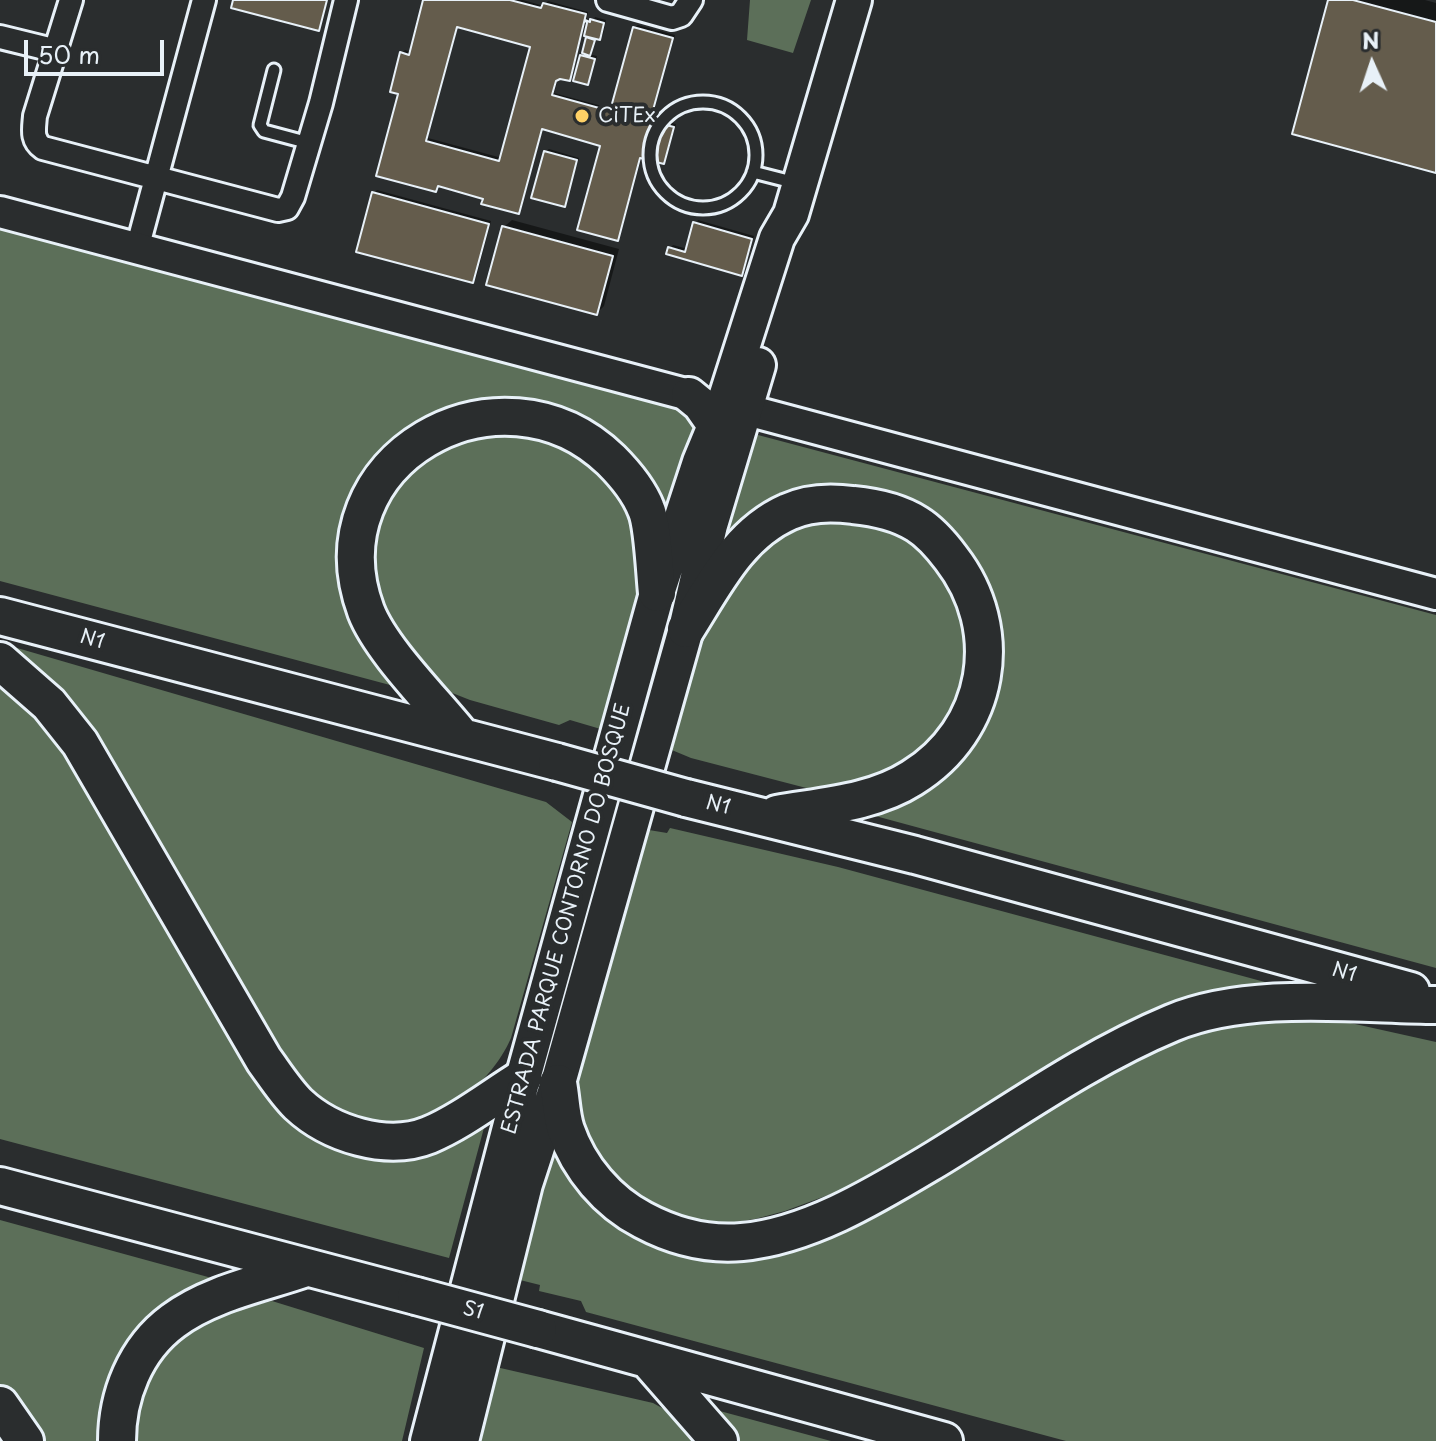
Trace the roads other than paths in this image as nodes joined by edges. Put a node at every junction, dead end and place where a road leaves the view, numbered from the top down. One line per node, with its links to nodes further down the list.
1 (71, 0): 8 (street)
2 (204, 0): 12 (street)
3 (346, 0): 10 (street)
4 (608, 0): 5 (street)
5 (691, 0)
6 (854, 0): 13 (main road)
7 (0, 37): 8 (street)
8 (57, 51): 12 (street)
9 (274, 70): 10 (lane)
10 (309, 143): 12 (street)
11 (753, 172): 11 (lane); 13 (lane)
12 (155, 178): 15 (street)
13 (796, 199): 17 (main road); 17 (main road)
14 (0, 212): 15 (main road)
15 (137, 249): 16 (main road)
16 (689, 395): 17 (main road)
17 (732, 411): 18 (main road, ESTRADA PARQUE CONTORNO DO BOSQUE); 19 (main road); 21 (main road, ESTRADA PARQUE CONTORNO DO BOSQUE)
18 (657, 593): 23 (highway); 27 (main road, ESTRADA PARQUE CONTORNO DO BOSQUE)
19 (1436, 594)
20 (0, 616): 23 (highway, N1)
21 (686, 629): 24 (highway); 28 (main road, ESTRADA PARQUE CONTORNO DO BOSQUE)
22 (0, 661): 27 (highway)
23 (461, 736): 24 (highway, N1, bridge)
24 (763, 816): 25 (highway, N1)
25 (1436, 998)
26 (1436, 1005): 28 (highway)
27 (523, 1078): 35 (main road, ESTRADA PARQUE CONTORNO DO BOSQUE)
28 (558, 1083): 36 (main road, ESTRADA PARQUE CONTORNO DO BOSQUE)
29 (0, 1186): 30 (highway, S1)
30 (306, 1268): 31 (highway, S1, bridge); 34 (highway)
31 (649, 1361): 37 (highway); 38 (highway, S1)
32 (0, 1405): 33 (highway)
33 (25, 1441)
34 (117, 1441)
35 (428, 1441)
36 (461, 1441)
37 (719, 1441)
38 (944, 1441)

